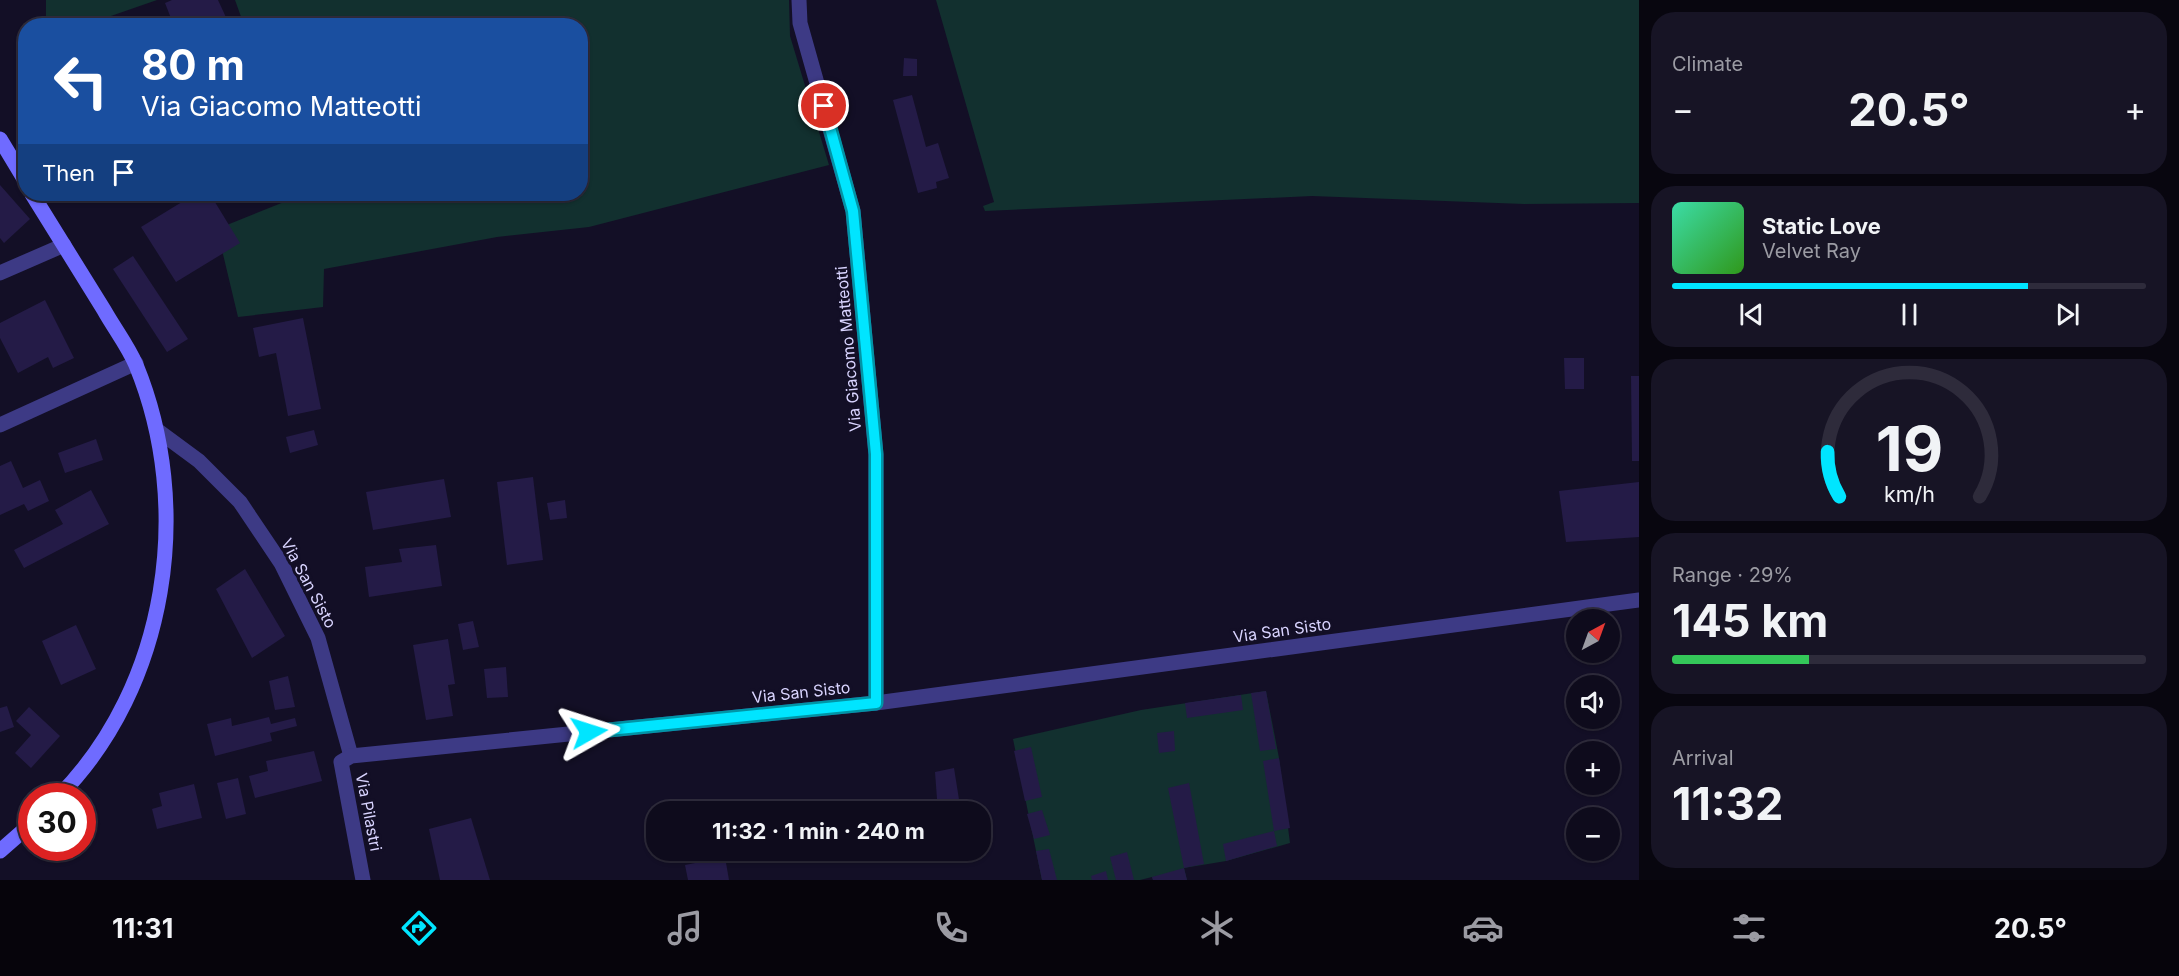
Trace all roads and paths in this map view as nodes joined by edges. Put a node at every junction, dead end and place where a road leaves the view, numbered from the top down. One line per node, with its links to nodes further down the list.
1 (799, 0): 12 (street, Via Giacomo Matteotti)
2 (0, 139): 3 (street)
3 (4, 155): 4 (street)
4 (18, 172)
5 (36, 201): 6 (street)
6 (64, 245): 7 (street); 8 (street)
7 (0, 273)
8 (136, 363): 9 (street); 10 (street)
9 (0, 425)
10 (157, 430): 13 (street, Via San Sisto); 14 (street)
11 (1639, 600): 12 (street, Via San Sisto)
12 (876, 703): 13 (street, Via San Sisto)
13 (351, 756): 17 (street, Via Pilastri)
14 (72, 783)
15 (18, 836): 16 (street)
16 (0, 851)
17 (363, 880)

